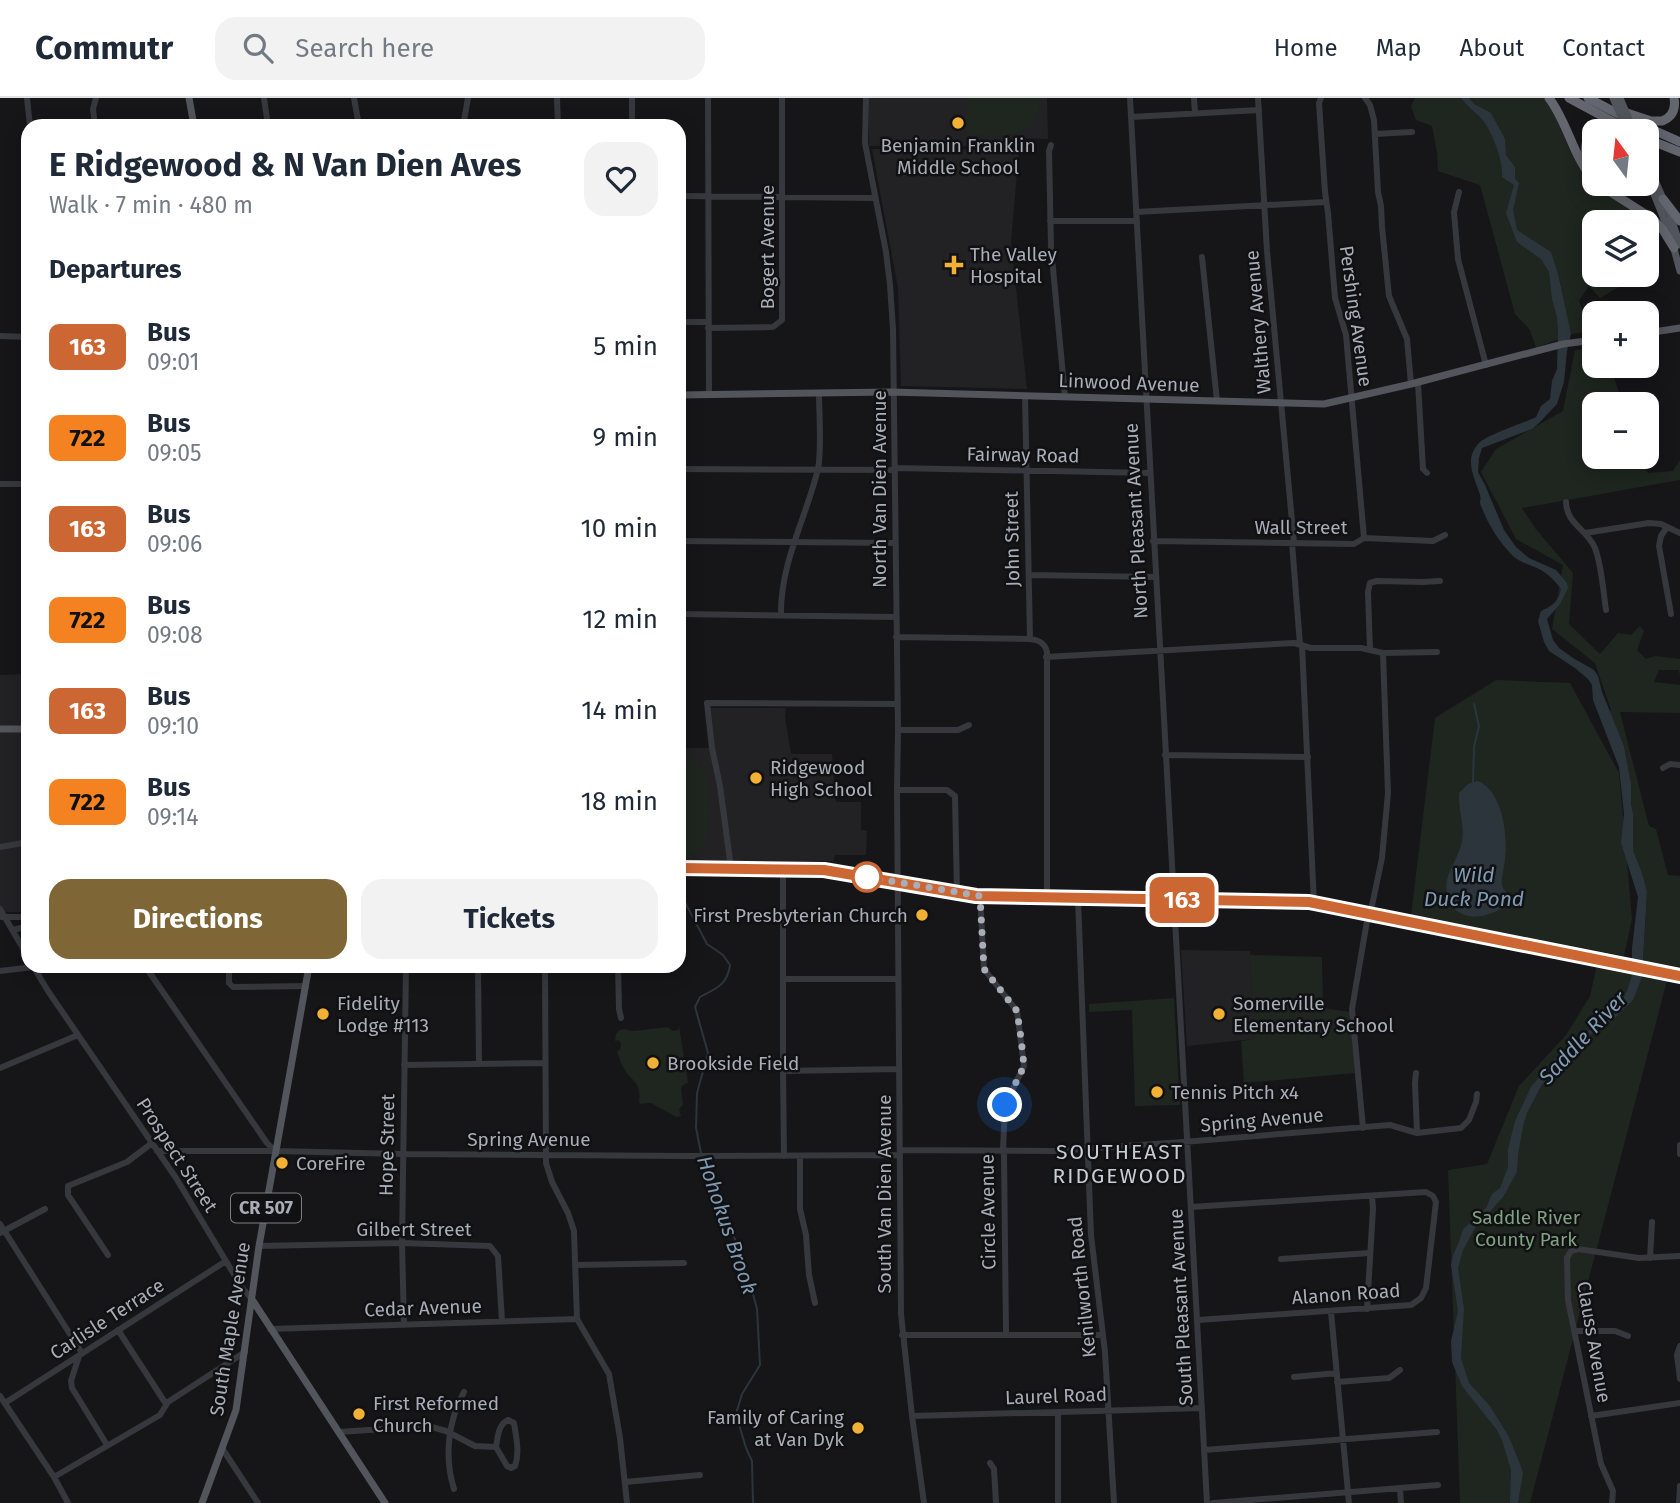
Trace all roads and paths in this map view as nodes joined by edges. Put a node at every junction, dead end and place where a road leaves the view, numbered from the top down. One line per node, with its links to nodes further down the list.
1 (27, 98): 26 (street)
2 (96, 98): 27 (street)
3 (189, 98): 28 (main road)
4 (264, 98): 29 (street)
5 (354, 98): 30 (street)
6 (468, 98): 31 (street)
7 (557, 98): 32 (street)
8 (632, 98): 33 (street)
9 (708, 98): 49 (street)
10 (782, 98): 50 (street, Bogert Avenue)
11 (866, 98): 51 (street, North Van Dien Avenue)
12 (1130, 98): 25 (street, North Pleasant Avenue)
13 (1194, 98): 24 (street)
14 (1258, 98): 23 (street, Walthery Avenue)
15 (1321, 98): 53 (street, Pershing Avenue)
16 (1365, 98): 38 (street)
17 (1549, 98): 43 (highway)
18 (1569, 98): 34 (highway)
19 (1614, 98): 35 (main road, bridge)
20 (1620, 98): 36 (main road, bridge)
21 (1674, 98): 22 (highway)
22 (1592, 100): 39 (highway)
23 (1259, 110): 24 (street); 54 (street, Walthery Avenue)
24 (1195, 113): 25 (street)
25 (1131, 117): 55 (street, North Pleasant Avenue)
26 (29, 119)
27 (94, 119)
28 (193, 119)
29 (267, 119)
30 (358, 119)
31 (464, 119)
32 (558, 119)
33 (632, 119)
34 (1606, 119)
35 (1625, 119)
36 (1627, 119)
37 (1412, 132): 38 (street)
38 (1375, 134): 70 (street)
39 (1680, 142)
40 (1051, 145): 56 (street)
41 (1659, 145): 42 (highway)
42 (1680, 155)
43 (1582, 162)
44 (1659, 190): 52 (main road)
45 (1459, 192): 69 (street)
46 (686, 196): 49 (street)
47 (1617, 196): 59 (highway)
48 (1655, 196): 59 (main road)
49 (708, 197): 50 (street); 63 (street)
50 (783, 197): 51 (street); 63 (street, Bogert Avenue)
51 (875, 198): 71 (street, North Van Dien Avenue)
52 (1663, 199): 58 (highway); 59 (main road)
53 (1326, 202): 54 (street); 78 (street, Pershing Avenue)
54 (1264, 206): 55 (street); 80 (street, Walthery Avenue)
55 (1136, 212): 57 (street, North Pleasant Avenue)
56 (1050, 221): 57 (street); 76 (street)
57 (1137, 221): 77 (street, North Pleasant Avenue)
58 (1680, 221)
59 (1677, 246): 61 (main road)
60 (1202, 257): 79 (street)
61 (1680, 271)
62 (686, 323): 63 (street, Bogert Avenue)
63 (708, 325): 74 (street)
64 (1680, 328): 65 (main road)
65 (1659, 331)
66 (0, 336): 67 (street)
67 (21, 337)
68 (1582, 342): 69 (main road, Linwood Avenue)
69 (1486, 365): 70 (main road, Linwood Avenue)
70 (1414, 384): 78 (main road, Linwood Avenue); 86 (street)
71 (895, 392): 72 (main road, Linwood Avenue); 75 (main road, Linwood Avenue); 83 (street, North Van Dien Avenue)
72 (819, 393): 74 (main road, Linwood Avenue); 82 (street)
73 (686, 395): 74 (main road, Linwood Avenue)
74 (709, 395)
75 (1025, 396): 76 (main road, Linwood Avenue); 84 (street, John Street)
76 (1065, 397): 77 (main road, Linwood Avenue)
77 (1145, 399): 79 (main road, Linwood Avenue); 85 (street, North Pleasant Avenue)
78 (1352, 399): 80 (main road, Linwood Avenue); 94 (street, Pershing Avenue)
79 (1217, 401): 80 (main road, Linwood Avenue)
80 (1281, 403): 99 (street, Walthery Avenue)
81 (686, 469): 82 (street, Fairway Road)
82 (817, 469): 83 (street, Fairway Road); 97 (street)
83 (895, 469): 84 (street, Fairway Road); 98 (street, North Van Dien Avenue)
84 (1026, 471): 85 (street, Fairway Road); 100 (street, John Street)
85 (1150, 473): 96 (street, North Pleasant Avenue)
86 (1427, 473)
87 (0, 484): 88 (street)
88 (21, 484)
89 (1566, 502): 91 (street)
90 (1667, 527): 91 (street); 92 (street); 105 (street)
91 (1585, 533): 103 (street)
92 (1680, 533)
93 (1446, 535): 94 (street, Wall Street)
94 (1364, 538): 99 (street, Wall Street)
95 (686, 541): 97 (street)
96 (1153, 541): 99 (street, Wall Street); 101 (street, North Pleasant Avenue)
97 (794, 542): 98 (street); 106 (street)
98 (895, 542): 107 (street, North Van Dien Avenue)
99 (1293, 543): 110 (street, Walthery Avenue)
100 (1029, 575): 101 (street); 109 (street, John Street)
101 (1155, 577): 112 (street, North Pleasant Avenue)
102 (1440, 581): 111 (street)
103 (1606, 610)
104 (686, 614): 106 (street)
105 (1671, 614)
106 (781, 615): 107 (street)
107 (896, 617): 108 (street, North Van Dien Avenue)
108 (896, 637): 109 (street); 116 (street, North Van Dien Avenue)
109 (1030, 639): 115 (street)
110 (1301, 645): 111 (street); 112 (street); 122 (street, Walthery Avenue)
111 (1370, 650): 114 (street)
112 (1159, 651): 115 (street); 121 (street, North Pleasant Avenue)
113 (1437, 652): 114 (street)
114 (1383, 653): 139 (street)
115 (1046, 657): 134 (street)
116 (897, 704): 120 (street, North Van Dien Avenue); 129 (street)
117 (969, 725): 120 (street)
118 (0, 729): 119 (main road)
119 (21, 729)
120 (898, 730): 125 (street, North Van Dien Avenue)
121 (1165, 755): 122 (street); 136 (street, North Pleasant Avenue)
122 (1308, 757): 137 (street, Walthery Avenue)
123 (1680, 765): 124 (street)
124 (1663, 768)
125 (897, 790): 131 (street, North Van Dien Avenue); 132 (street)
126 (21, 843): 127 (street)
127 (0, 847)
128 (686, 868): 129 (main road)
129 (731, 868): 130 (main road)
130 (783, 869): 131 (main road); 156 (street)
131 (898, 883): 132 (main road); 157 (street, South Van Dien Avenue)
132 (957, 892): 133 (main road)
133 (980, 896): 134 (main road); 175 (street, Circle Avenue)
134 (1048, 899): 135 (main road)
135 (1078, 899): 136 (main road); 174 (street, Kenilworth Road)
136 (1174, 899): 137 (main road); 171 (street, South Pleasant Avenue)
137 (1314, 904): 139 (main road)
138 (0, 909): 140 (street)
139 (1369, 915): 155 (main road); 169 (street)
140 (2, 917): 141 (street); 143 (street)
141 (21, 917)
142 (21, 928): 143 (street)
143 (13, 930): 144 (street)
144 (21, 944)
145 (21, 969): 146 (street)
146 (0, 971)
147 (38, 973): 160 (street, Prospect Street)
148 (150, 973): 177 (street)
149 (229, 973): 158 (street)
150 (308, 973): 158 (main road, South Maple Avenue / CR 507)
151 (406, 973): 163 (street, Hope Street)
152 (478, 973): 162 (street)
153 (545, 973): 161 (street)
154 (618, 973): 159 (street)
155 (1680, 976)
156 (783, 979): 157 (street); 166 (street)
157 (898, 979): 165 (street, South Van Dien Avenue)
158 (306, 986): 177 (main road, South Maple Avenue / CR 507)
159 (621, 1018)
160 (78, 1035): 164 (street); 172 (street, Prospect Street)
161 (545, 1063): 162 (street); 181 (street)
162 (479, 1064): 163 (street)
163 (404, 1065): 179 (street, Hope Street)
164 (0, 1068)
165 (899, 1069): 166 (street); 178 (street, South Van Dien Avenue)
166 (783, 1071): 182 (street)
167 (1416, 1073): 170 (street)
168 (1477, 1094): 170 (street, Spring Avenue)
169 (1363, 1128): 170 (street, Spring Avenue); 171 (street, Spring Avenue)
170 (1417, 1133)
171 (1187, 1142): 174 (street, Spring Avenue); 185 (street, South Pleasant Avenue)
172 (152, 1143): 176 (street, Prospect Street); 192 (street)
173 (1680, 1145): 180 (street)
174 (1088, 1147): 175 (street, Spring Avenue); 212 (street, Kenilworth Road)
175 (1003, 1150): 178 (street, Spring Avenue); 210 (street, Circle Avenue)
176 (158, 1151): 177 (street, Spring Avenue); 196 (street, Prospect Street)
177 (275, 1151): 179 (street, Spring Avenue); 190 (main road, South Maple Avenue / CR 507)
178 (900, 1152): 183 (street, Spring Avenue); 211 (street, South Van Dien Avenue)
179 (403, 1154): 181 (street, Spring Avenue); 189 (street, Hope Street)
180 (1680, 1154)
181 (546, 1155): 182 (street, Spring Avenue); 198 (street)
182 (784, 1156): 183 (street, Spring Avenue)
183 (800, 1156): 200 (street)
184 (1372, 1196): 185 (street); 191 (street); 201 (street, Alanon Road)
185 (1191, 1207): 204 (street, South Pleasant Avenue)
186 (45, 1209): 188 (street)
187 (1651, 1222): 194 (street)
188 (1, 1229): 216 (street)
189 (402, 1243): 190 (street, Gilbert Street); 205 (street, Gilbert Street); 206 (street, Hope Street)
190 (259, 1245): 199 (main road, South Maple Avenue / CR 507)
191 (1370, 1253): 195 (street); 201 (street)
192 (108, 1255)
193 (1680, 1256): 194 (street, Clauss Avenue)
194 (1650, 1258): 209 (street, Clauss Avenue)
195 (1281, 1259)
196 (226, 1261): 199 (street, Prospect Street); 208 (street, Carlisle Terrace)
197 (684, 1263): 198 (street)
198 (576, 1265): 203 (street)
199 (253, 1301): 207 (main road, Prospect Street); 215 (main road, South Maple Avenue / CR 507)
200 (815, 1303)
201 (1367, 1309): 202 (street, Alanon Road)
202 (1331, 1312): 204 (street, Alanon Road); 218 (street)
203 (577, 1318): 205 (street, Cedar Avenue); 243 (street)
204 (1198, 1320): 227 (street, South Pleasant Avenue)
205 (502, 1321): 206 (street, Cedar Avenue)
206 (404, 1325): 207 (street, Cedar Avenue)
207 (271, 1329): 232 (main road, Prospect Street)
208 (118, 1330): 216 (street, Carlisle Terrace); 226 (street)
209 (1574, 1331): 213 (street); 231 (street, Clauss Avenue)
210 (1006, 1334): 211 (street); 212 (street)
211 (902, 1335): 230 (street, South Van Dien Avenue)
212 (1104, 1335): 228 (street, Kenilworth Road)
213 (1628, 1336)
214 (1680, 1346): 220 (street)
215 (245, 1352): 226 (street); 238 (main road, South Maple Avenue / CR 507)
216 (81, 1354): 224 (street, Carlisle Terrace); 236 (street)
217 (1400, 1370): 221 (street)
218 (1337, 1373): 219 (street); 221 (street)
219 (1294, 1377)
220 (1680, 1379)
221 (1337, 1382): 235 (street)
222 (464, 1392): 233 (street)
223 (0, 1396): 224 (street)
224 (5, 1403): 242 (street)
225 (1680, 1403): 231 (street)
226 (166, 1404): 236 (street)
227 (1202, 1408): 228 (street, Laurel Road); 239 (street, South Pleasant Avenue)
228 (1108, 1410): 229 (street, Laurel Road); 257 (street, Kenilworth Road)
229 (1058, 1412): 230 (street, Laurel Road); 256 (street)
230 (912, 1416): 254 (street, South Van Dien Avenue)
231 (1591, 1416): 262 (street, Clauss Avenue)
232 (339, 1432): 233 (street); 252 (main road, Prospect Street)
233 (450, 1432): 237 (street); 246 (street)
234 (1437, 1432): 235 (street)
235 (1342, 1440): 239 (street); 248 (street)
236 (107, 1445): 242 (street)
237 (496, 1447): 237 (street)
238 (222, 1448): 250 (main road, CR 507); 251 (street)
239 (1204, 1450): 258 (street, South Pleasant Avenue)
240 (990, 1463): 255 (street)
241 (700, 1475): 243 (street)
242 (54, 1477): 249 (street)
243 (625, 1482): 253 (street)
244 (1437, 1485): 247 (street)
245 (1680, 1486): 263 (street)
246 (454, 1489)
247 (1400, 1489): 248 (street); 261 (street)
248 (1348, 1492): 259 (street); 260 (street)
249 (68, 1503)
250 (202, 1503)
251 (258, 1503)
252 (385, 1503)
253 (627, 1503)
254 (924, 1503)
255 (996, 1503)
256 (1058, 1503)
257 (1114, 1503)
258 (1207, 1503)
259 (1213, 1503)
260 (1349, 1503)
261 (1401, 1503)
262 (1612, 1503)
263 (1679, 1503)

